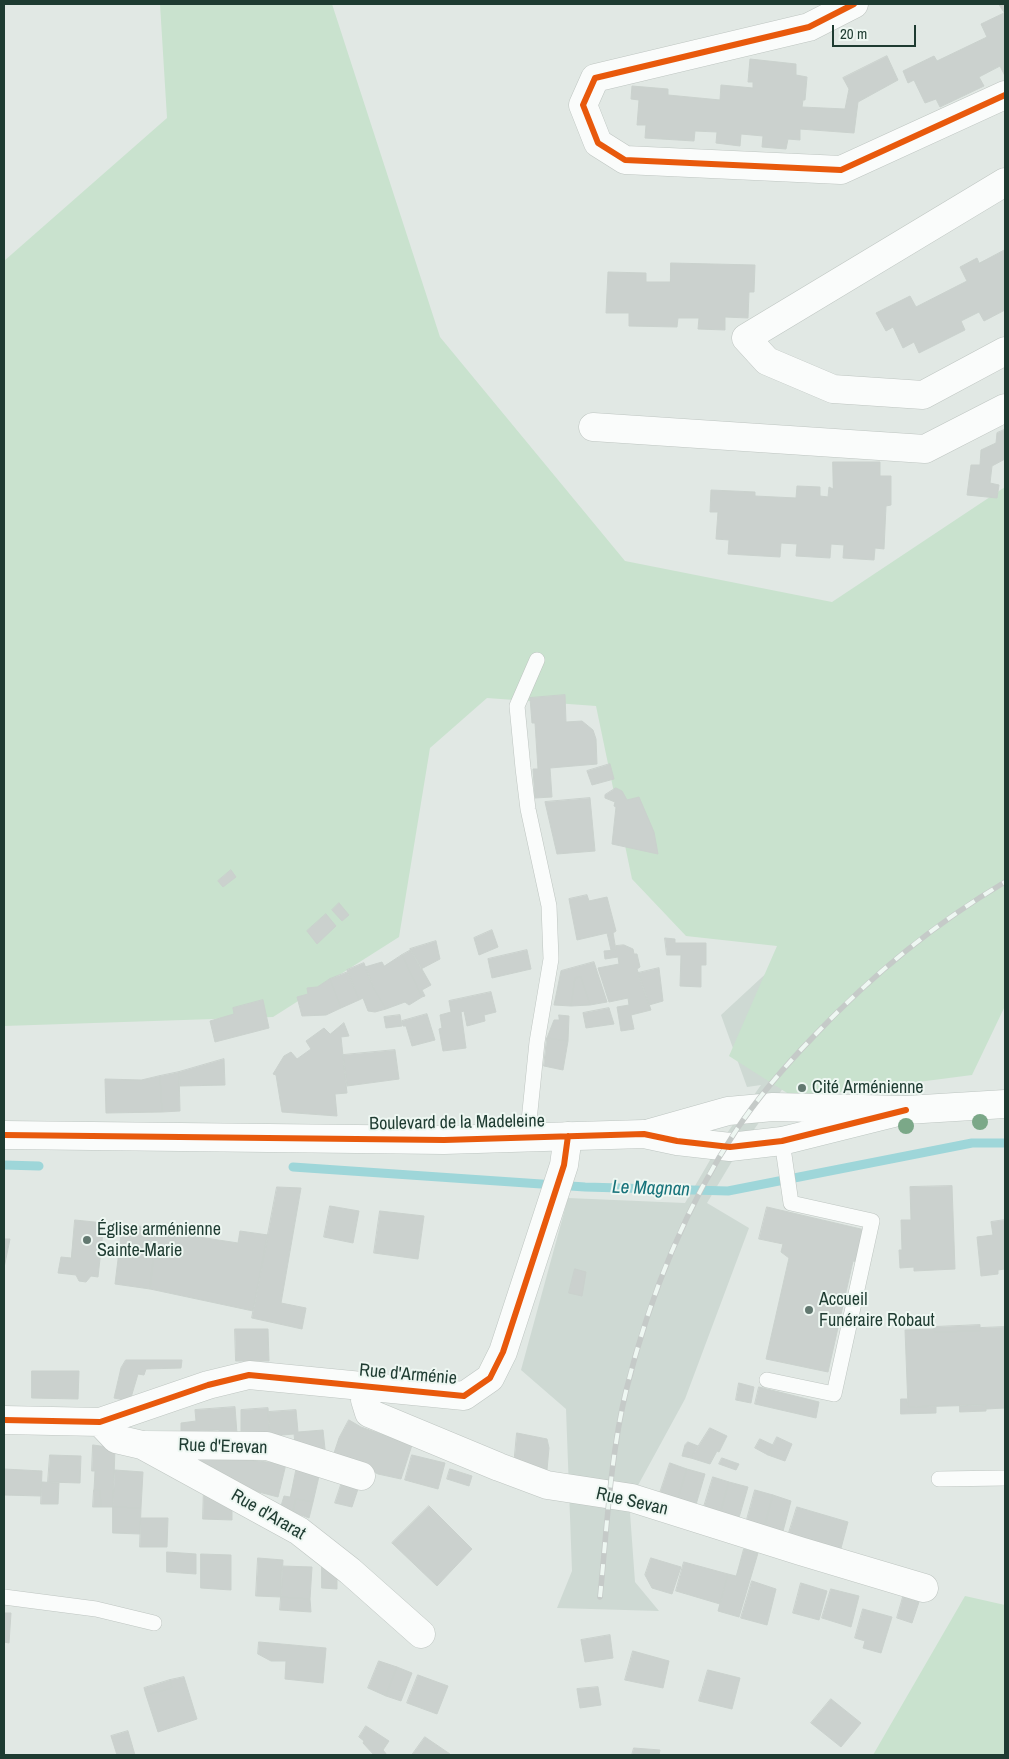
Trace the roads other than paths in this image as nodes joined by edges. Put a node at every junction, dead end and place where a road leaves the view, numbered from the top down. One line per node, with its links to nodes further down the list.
1 (854, 4): 2 (street)
2 (1005, 95)
3 (1005, 182): 4 (street)
4 (1005, 352)
5 (1005, 408): 6 (street)
6 (593, 427)
7 (537, 660): 13 (lane)
8 (1005, 1104): 9 (street, Boulevard de la Madeleine)
9 (906, 1110): 10 (street, Boulevard de la Madeleine); 14 (street, Boulevard de la Madeleine)
10 (644, 1134): 12 (street, Boulevard de la Madeleine); 14 (street, Boulevard de la Madeleine)
11 (4, 1135): 13 (street, Boulevard de la Madeleine)
12 (568, 1136): 13 (street, Boulevard de la Madeleine); 16 (street, Rue d'Arménie)
13 (523, 1137)
14 (783, 1154): 15 (lane)
15 (767, 1380)
16 (366, 1387): 18 (street, Rue d'Arménie); 23 (street, Rue Sevan)
17 (4, 1420): 18 (street)
18 (100, 1422): 19 (street, Rue d'Ararat)
19 (142, 1445): 20 (street, Rue d'Erevan); 26 (street, Rue d'Ararat)
20 (361, 1476)
21 (1005, 1478): 22 (lane)
22 (939, 1479)
23 (924, 1588)
24 (4, 1597): 25 (lane)
25 (154, 1622)
26 (421, 1634)

